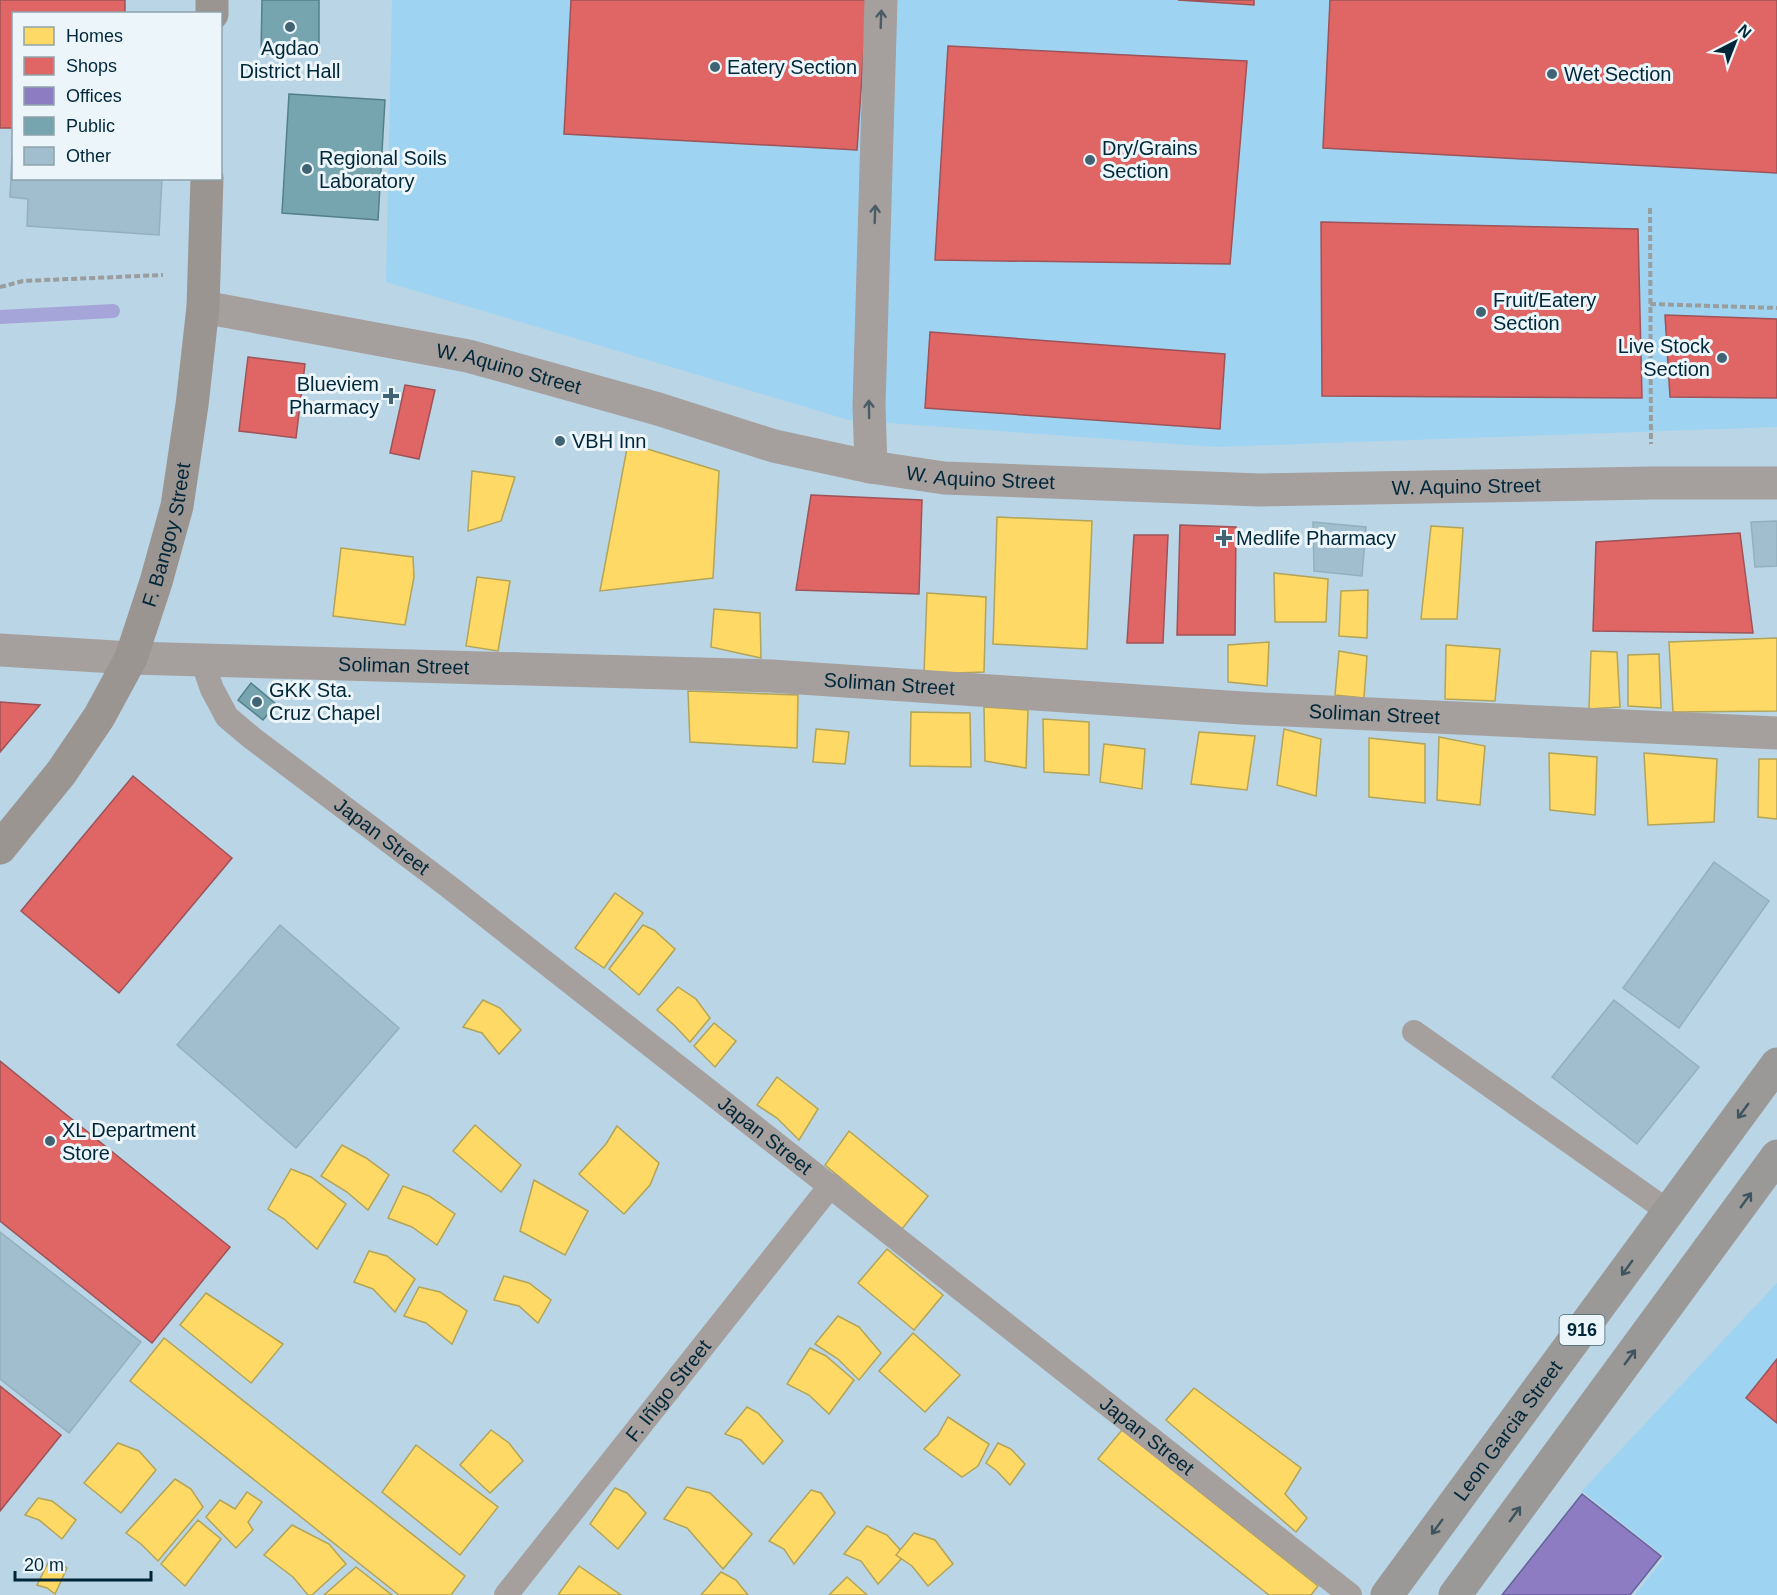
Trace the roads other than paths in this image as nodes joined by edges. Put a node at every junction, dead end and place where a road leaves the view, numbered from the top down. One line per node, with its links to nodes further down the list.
1 (882, 0): 4 (street, one-way to 1)
2 (207, 180): 3 (street, F. Bangoy Street)
3 (203, 307): 4 (street, W. Aquino Street); 7 (street, F. Bangoy Street)
4 (871, 467): 5 (street, W. Aquino Street)
5 (1777, 483)
6 (0, 650): 7 (street, Soliman Street)
7 (131, 658): 8 (street, Soliman Street); 10 (street, F. Bangoy Street)
8 (202, 660): 9 (street, Soliman Street); 14 (lane, Japan Street)
9 (1777, 733)
10 (0, 848)
11 (1414, 1032): 15 (lane)
12 (1777, 1064): 15 (main road, Leon Garcia Street / 916, one-way to 15)
13 (1777, 1156): 19 (main road, 916, one-way to 13)
14 (831, 1185): 16 (lane, F. Iñigo Street); 17 (lane, Japan Street)
15 (1669, 1212): 18 (main road, Leon Garcia Street / 916, one-way to 18)
16 (506, 1595)
17 (1350, 1595)
18 (1387, 1595)
19 (1455, 1595)

